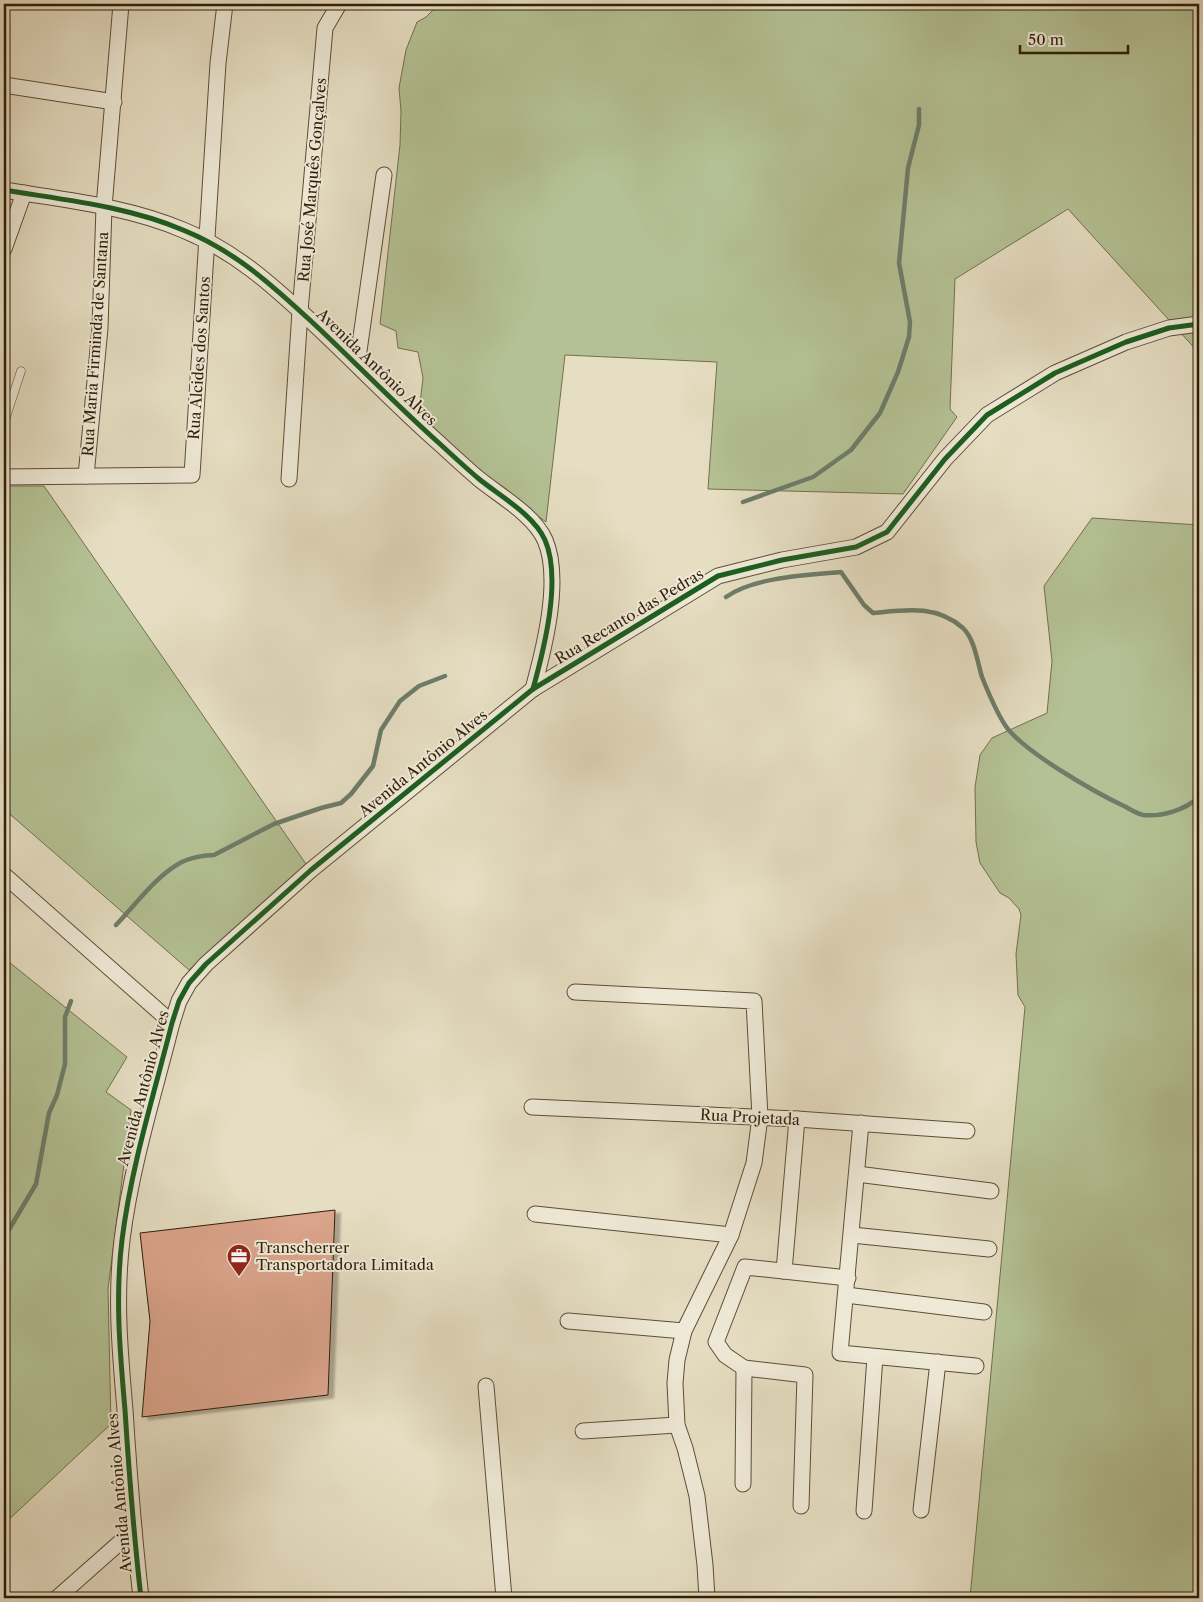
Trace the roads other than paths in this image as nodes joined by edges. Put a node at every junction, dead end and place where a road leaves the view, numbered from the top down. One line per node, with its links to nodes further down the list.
1 (121, 4): 5 (street, Rua Maria Firminda de Santana)
2 (225, 4): 10 (street)
3 (339, 4): 12 (street, Rua José Marquês Gonçalves)
4 (4, 85): 5 (street)
5 (114, 102): 9 (street, Rua Maria Firminda de Santana)
6 (384, 175): 14 (street)
7 (4, 190): 8 (street, Avenida Antônio Alves)
8 (24, 193): 9 (street, Avenida Antônio Alves); 11 (street)
9 (104, 207): 10 (street, Avenida Antônio Alves); 17 (street, Rua Maria Firminda de Santana)
10 (206, 241): 12 (street, Avenida Antônio Alves); 17 (street, Rua Alcides dos Santos)
11 (4, 248)
12 (300, 311): 14 (street, Avenida Antônio Alves); 19 (street, Rua José Marquês Gonçalves)
13 (1199, 324): 20 (street, Rua Recanto das Pedras)
14 (357, 365): 20 (street, Avenida Antônio Alves)
15 (21, 372): 16 (lane)
16 (4, 422)
17 (86, 476): 18 (street)
18 (4, 477)
19 (289, 479)
20 (534, 689): 23 (street, Avenida Antônio Alves)
21 (4, 875): 23 (street)
22 (575, 992): 25 (street)
23 (172, 1023): 52 (street, Avenida Antônio Alves)
24 (532, 1107): 25 (street, Rua Projetada)
25 (760, 1117): 26 (street, Rua Projetada); 32 (street)
26 (797, 1119): 27 (street, Rua Projetada); 35 (street)
27 (862, 1123): 28 (street, Rua Projetada); 29 (street)
28 (967, 1131)
29 (857, 1174): 30 (street); 33 (street)
30 (991, 1190)
31 (535, 1214): 32 (street)
32 (731, 1234): 40 (street)
33 (852, 1235): 34 (street); 36 (street)
34 (989, 1249)
35 (784, 1271): 36 (street); 44 (street)
36 (848, 1278): 37 (street)
37 (846, 1294): 38 (street); 41 (street)
38 (984, 1312)
39 (568, 1321): 40 (street)
40 (684, 1331): 46 (street)
41 (875, 1357): 42 (street); 51 (street)
42 (938, 1362): 43 (street); 50 (street)
43 (976, 1366)
44 (744, 1368): 48 (street); 49 (street)
45 (486, 1386): 55 (street)
46 (676, 1425): 47 (street); 56 (street)
47 (583, 1431)
48 (743, 1484)
49 (802, 1506)
50 (921, 1510)
51 (864, 1511)
52 (134, 1530): 53 (street); 54 (street, Avenida Antônio Alves)
53 (57, 1598)
54 (142, 1598)
55 (504, 1598)
56 (707, 1598)

